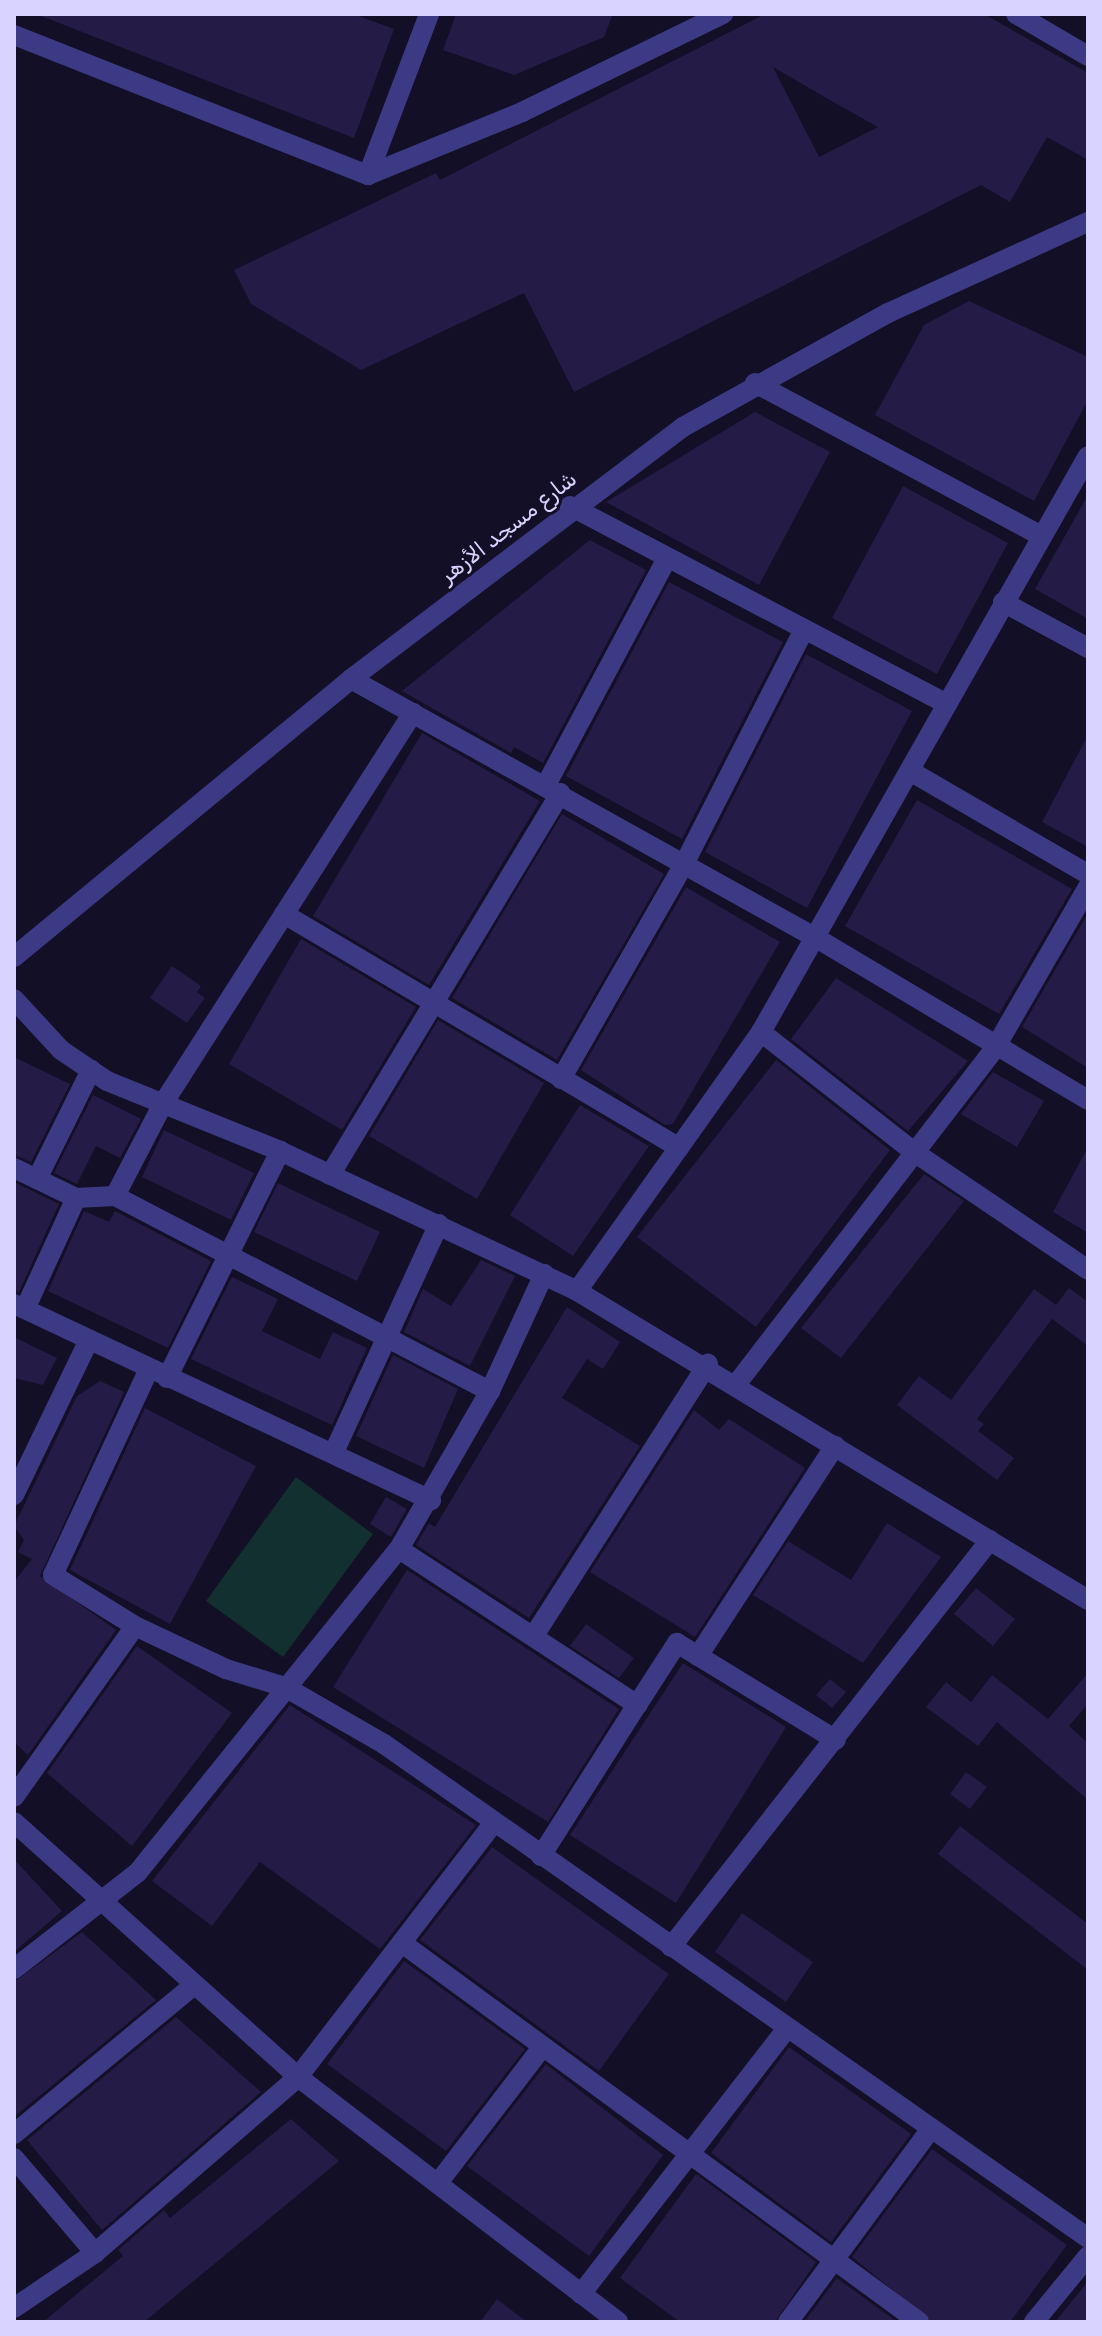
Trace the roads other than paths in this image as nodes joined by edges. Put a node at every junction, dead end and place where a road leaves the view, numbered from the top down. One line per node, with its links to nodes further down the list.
1 (429, 14): 6 (street)
2 (723, 14): 6 (street)
3 (1016, 14): 5 (street)
4 (14, 35): 6 (street)
5 (1088, 56)
6 (368, 175)
7 (1088, 222): 8 (street, شارع مسجد الأزهر)
8 (755, 383): 10 (street, شارع مسجد الأزهر); 11 (street)
9 (1088, 456): 11 (street)
10 (570, 506): 12 (street); 16 (street, شارع مسجد الأزهر)
11 (1040, 535): 13 (street)
12 (666, 560): 14 (street); 20 (street)
13 (1003, 602): 15 (street); 17 (street)
14 (804, 630): 17 (street); 21 (street)
15 (1088, 648)
16 (351, 679): 18 (street); 26 (street, شارع مسجد الأزهر)
17 (947, 704): 19 (street)
18 (413, 713): 20 (street); 24 (street)
19 (910, 771): 22 (street); 25 (street)
20 (553, 789): 21 (street); 28 (street)
21 (683, 866): 25 (street); 32 (street)
22 (1088, 874)
23 (1088, 887): 30 (street)
24 (284, 914): 28 (street); 34 (street)
25 (818, 939): 29 (street); 30 (street)
26 (14, 957)
27 (14, 999): 31 (street)
28 (433, 1003): 32 (street); 39 (street)
29 (761, 1032): 35 (street); 37 (street)
30 (995, 1048): 33 (street); 37 (street)
31 (91, 1070): 34 (street); 40 (street)
32 (561, 1079): 35 (street)
33 (1088, 1100)
34 (164, 1102): 36 (street); 41 (street)
35 (679, 1148): 47 (street)
36 (280, 1151): 39 (street); 44 (street)
37 (914, 1152): 45 (street); 53 (street)
38 (14, 1168): 40 (street)
39 (330, 1175): 43 (street)
40 (37, 1179): 42 (street)
41 (115, 1196): 42 (street); 44 (street)
42 (76, 1198): 48 (street)
43 (439, 1224): 46 (street); 49 (street)
44 (230, 1250): 49 (street); 52 (street)
45 (1088, 1270)
46 (544, 1274): 47 (street); 54 (street)
47 (577, 1291): 51 (street)
48 (19, 1306): 50 (street)
49 (387, 1338): 54 (street); 56 (street)
50 (89, 1340): 52 (street); 57 (street)
51 (708, 1364): 53 (street); 63 (street)
52 (158, 1374): 56 (street); 62 (street)
53 (738, 1382): 55 (street)
54 (490, 1391): 58 (street)
55 (835, 1446): 59 (street); 64 (street)
56 (334, 1452): 58 (street)
57 (14, 1495)
58 (431, 1500): 60 (street)
59 (990, 1540): 61 (street); 67 (street)
60 (399, 1549): 63 (street); 65 (street)
61 (1088, 1600)
62 (135, 1626): 65 (street); 68 (street)
63 (535, 1634): 66 (street)
64 (698, 1656): 66 (street); 67 (street)
65 (285, 1687): 70 (street); 72 (street)
66 (637, 1705): 71 (street)
67 (836, 1740): 74 (street)
68 (14, 1797)
69 (14, 1822): 72 (street)
70 (493, 1824): 71 (street); 73 (street)
71 (541, 1856): 74 (street)
72 (96, 1899): 75 (street); 76 (street)
73 (402, 1943): 78 (street); 79 (street)
74 (671, 1947): 77 (street)
75 (14, 1969)
76 (192, 1987): 79 (street); 81 (street)
77 (785, 2031): 80 (street); 82 (street)
78 (541, 2049): 82 (street); 84 (street)
79 (298, 2077): 84 (street); 86 (street)
80 (930, 2130): 85 (street); 88 (street)
81 (14, 2134)
82 (688, 2152): 88 (street); 89 (street)
83 (14, 2158): 86 (street)
84 (438, 2183): 89 (street)
85 (1088, 2238)
86 (95, 2253): 90 (street)
87 (1088, 2256): 94 (street)
88 (835, 2258): 92 (street); 93 (street)
89 (581, 2294): 91 (street)
90 (14, 2308)
91 (618, 2322)
92 (788, 2322)
93 (919, 2322)
94 (1034, 2322)

